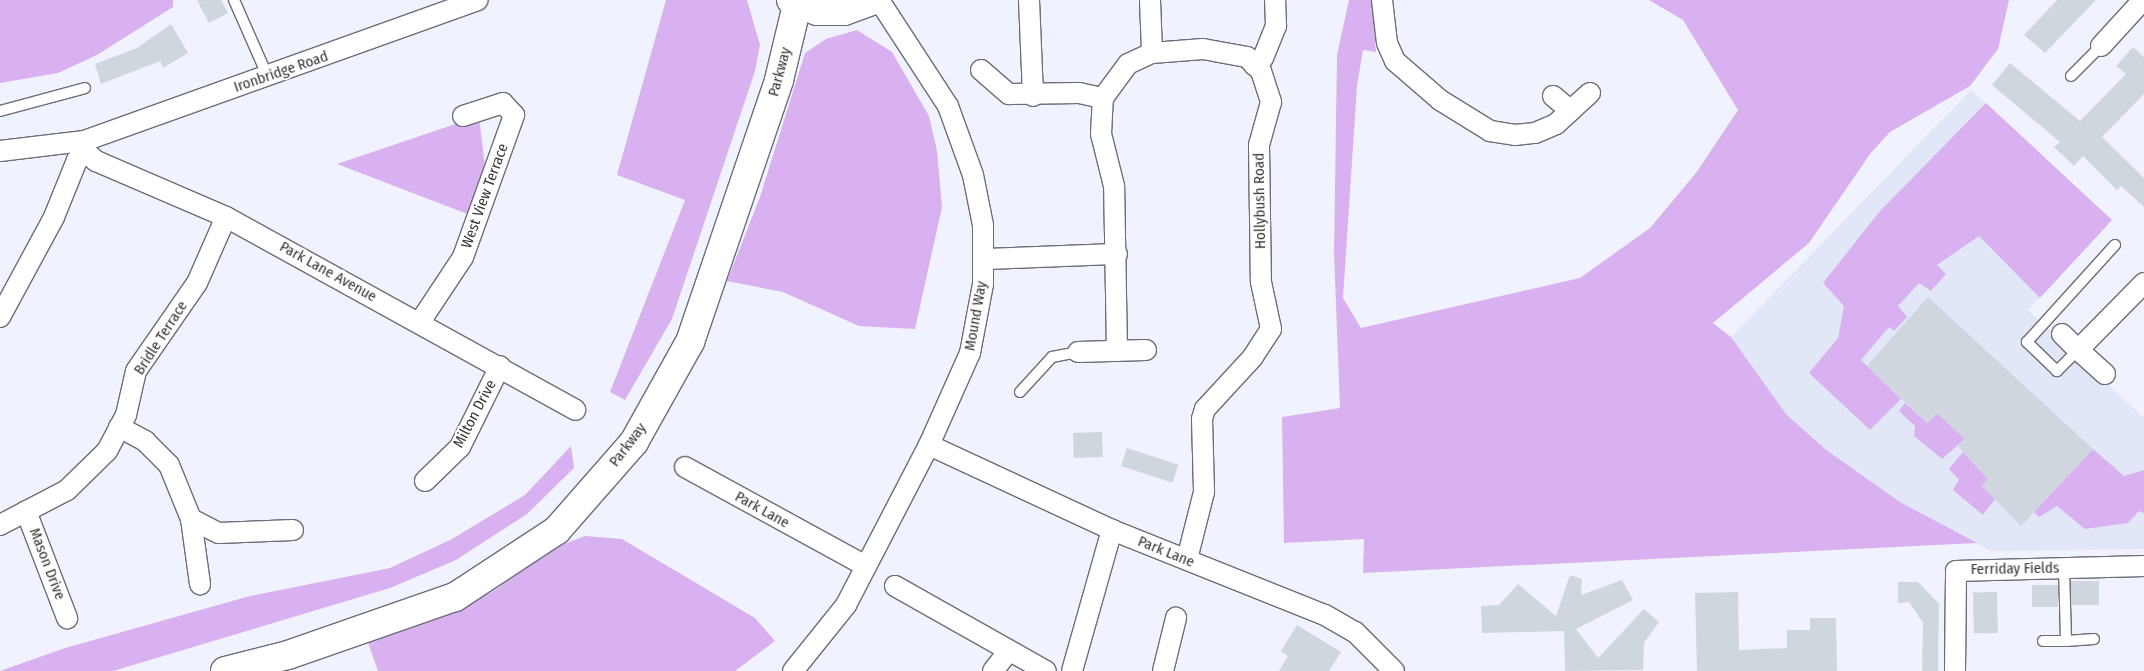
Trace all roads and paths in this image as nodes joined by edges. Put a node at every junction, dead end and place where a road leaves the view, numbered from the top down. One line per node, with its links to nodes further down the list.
1 (234, 0): 16 (lane)
2 (477, 0): 16 (street, Ironbridge Road)
3 (874, 0): 10 (main road)
4 (879, 0): 30 (street, Mound Way)
5 (1029, 0): 19 (street)
6 (1150, 0): 12 (street)
7 (1275, 0): 13 (street)
8 (1382, 0): 23 (street)
9 (2143, 0): 11 (street)
10 (794, 2): 64 (main road, Parkway)
11 (2100, 46): 15 (lane)
12 (1152, 53): 13 (street, Hollybush Road); 21 (street, Hollybush Road)
13 (1254, 65): 52 (street, Hollybush Road)
14 (981, 70): 19 (street)
15 (2071, 76)
16 (268, 77): 25 (street, Ironbridge Road)
17 (85, 88): 22 (lane)
18 (1590, 93): 23 (street)
19 (1033, 96): 21 (street)
20 (1554, 96): 23 (street)
21 (1103, 98): 29 (street)
22 (0, 111)
23 (1571, 111)
24 (463, 116): 33 (street, West View Terrace)
25 (85, 147): 26 (street, Ironbridge Road); 27 (street, Park Lane Avenue); 32 (street)
26 (0, 151)
27 (226, 217): 33 (street, Park Lane Avenue); 43 (street, Bridle Terrace)
28 (2115, 244): 36 (lane)
29 (1117, 254): 30 (street); 37 (street)
30 (984, 259): 44 (street, Mound Way)
31 (2144, 283): 36 (street)
32 (0, 317)
33 (420, 322): 39 (street, Park Lane Avenue)
34 (2062, 334): 36 (street)
35 (1146, 350): 37 (street)
36 (2078, 350): 40 (street)
37 (1117, 351): 38 (street)
38 (1078, 352): 41 (lane)
39 (500, 366): 42 (street, Park Lane Avenue); 46 (street, Milton Drive)
40 (2105, 374)
41 (1020, 392)
42 (574, 410)
43 (119, 427): 47 (street, Bridle Terrace); 48 (street)
44 (929, 445): 51 (street, Park Lane); 53 (street, Mound Way)
45 (685, 467): 53 (street, Park Lane)
46 (425, 481)
47 (26, 511): 49 (street, Bridle Terrace); 58 (street, Mason Drive)
48 (191, 519): 50 (street); 56 (street)
49 (0, 525)
50 (293, 530)
51 (1112, 530): 52 (street, Park Lane); 69 (street)
52 (1187, 559): 71 (street, Park Lane)
53 (866, 566): 66 (street, Mound Way)
54 (2144, 566): 55 (street, Ferriday Fields)
55 (2064, 568): 62 (lane); 72 (street, Ferriday Fields)
56 (200, 584)
57 (896, 586): 63 (street)
58 (67, 618)
59 (1176, 618): 70 (street)
60 (2094, 639): 62 (lane)
61 (2043, 641): 62 (lane)
62 (2066, 641)
63 (1008, 652): 67 (street); 68 (street)
64 (280, 663): 65 (main road, Parkway)
65 (225, 671)
66 (793, 671)
67 (994, 671)
68 (1046, 671)
69 (1072, 671)
70 (1163, 671)
71 (1394, 671)
72 (1955, 671)

